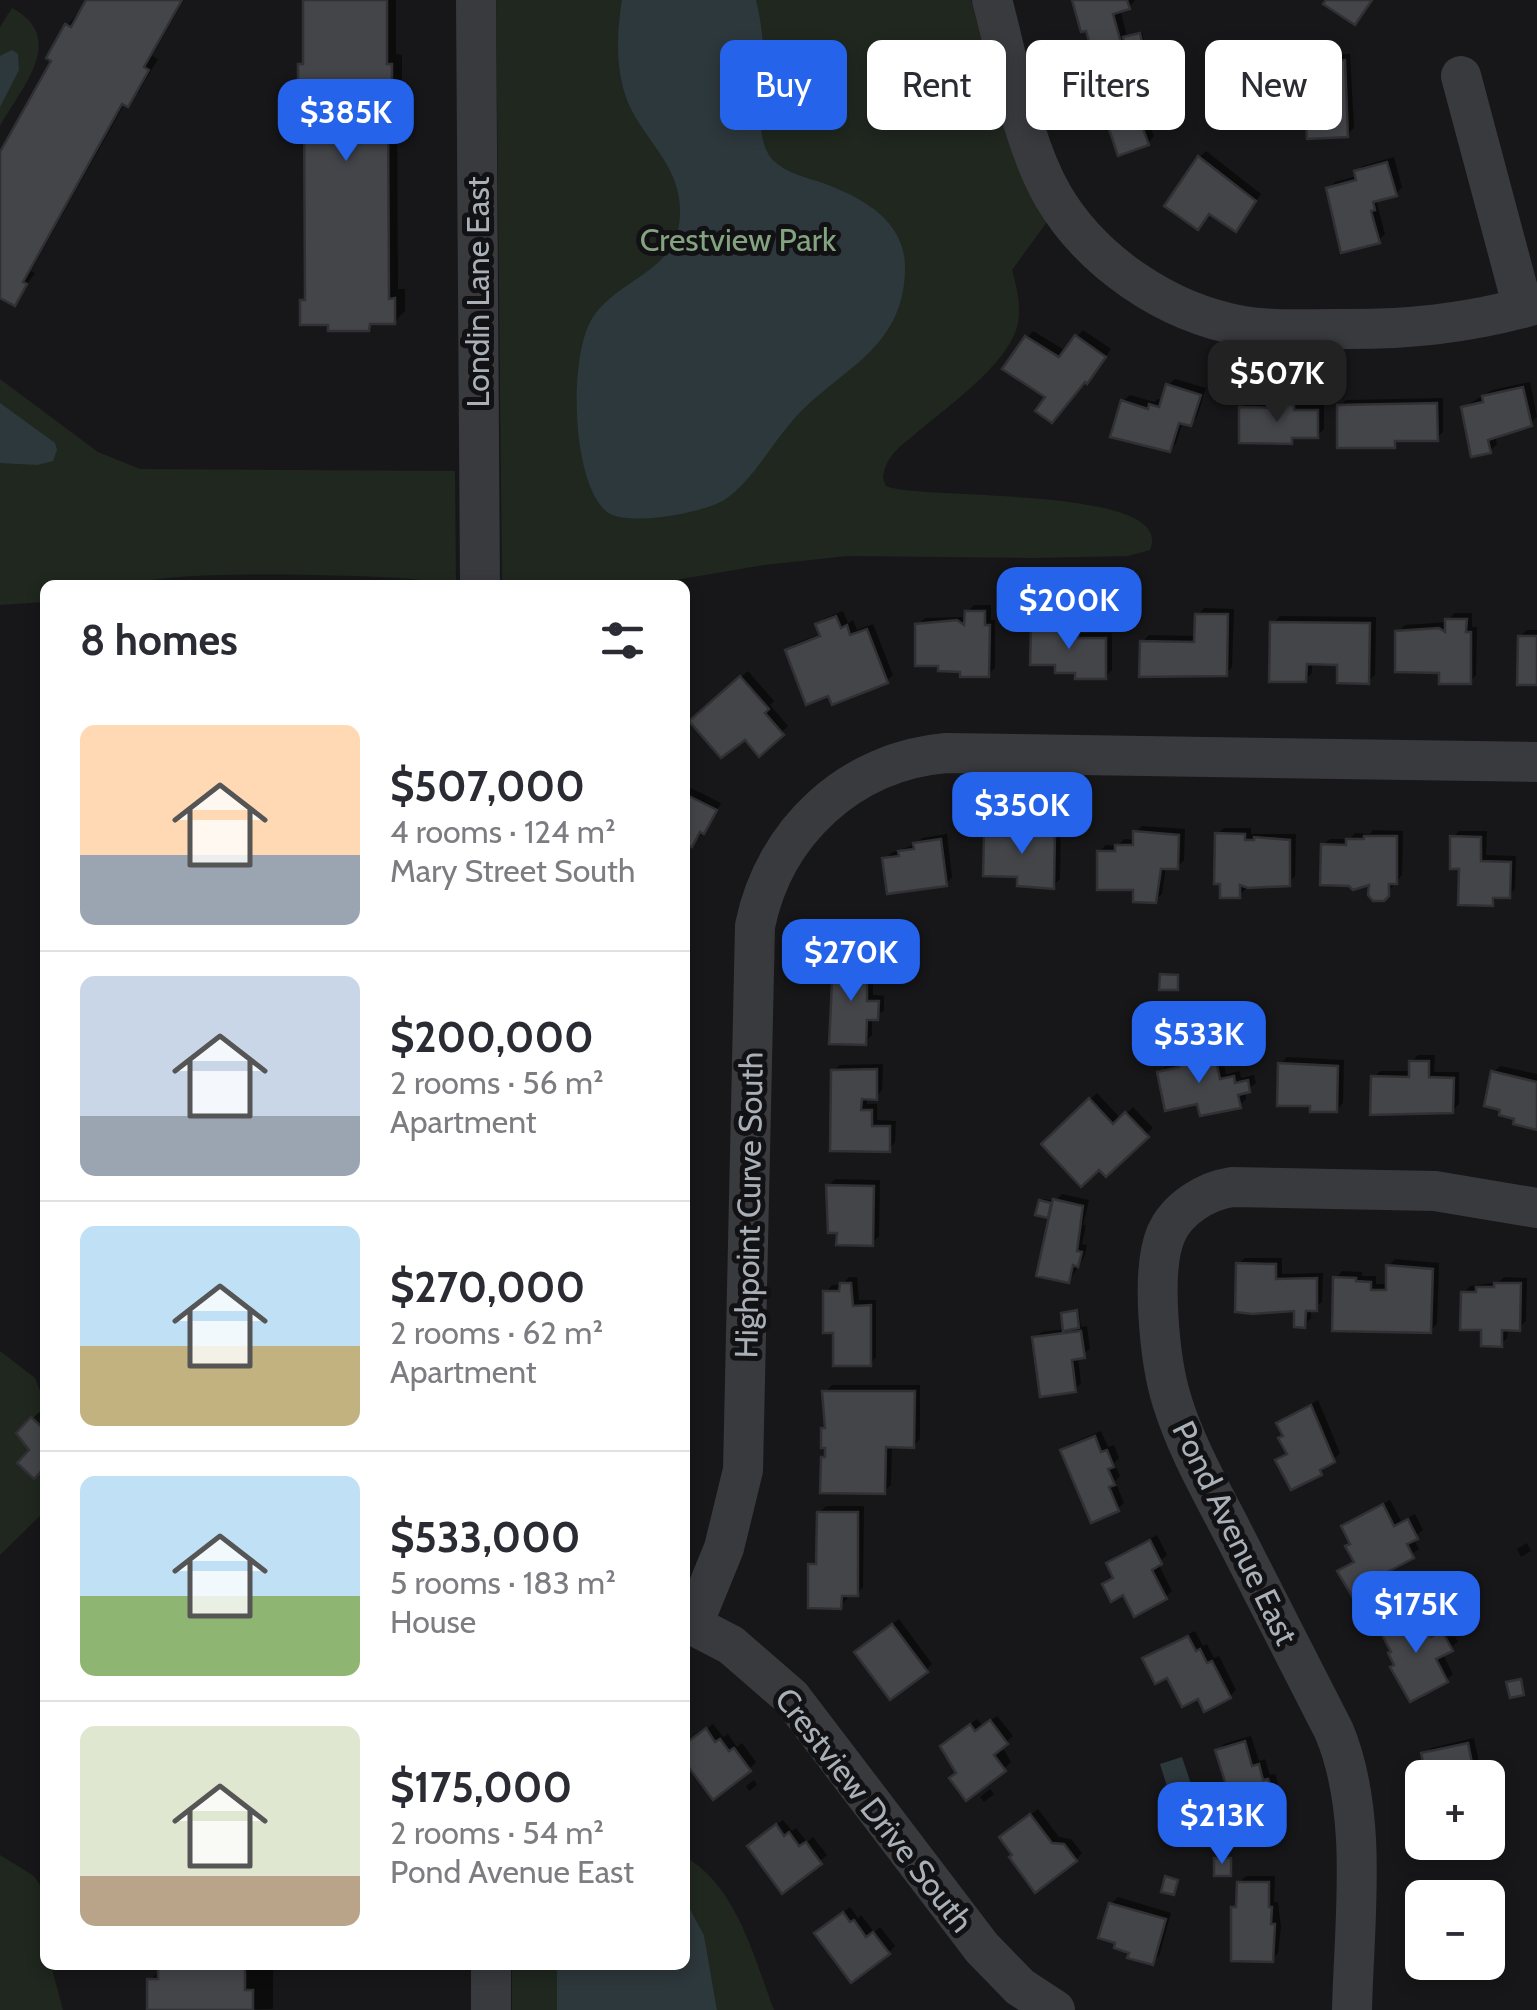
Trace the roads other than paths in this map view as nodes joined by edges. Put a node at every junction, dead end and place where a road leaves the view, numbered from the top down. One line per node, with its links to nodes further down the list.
1 (476, 0): 5 (street, Londin Lane East)
2 (992, 0): 4 (street)
3 (1460, 76): 4 (street)
4 (1530, 306)
5 (480, 580)
6 (1537, 762): 8 (street, Highpoint Curve South)
7 (1537, 1208): 13 (street, Pond Avenue East)
8 (690, 1621)
9 (690, 1624): 12 (street, Crestview Drive South)
10 (490, 1970): 11 (street)
11 (491, 2010)
12 (1055, 2010)
13 (1352, 2010)

